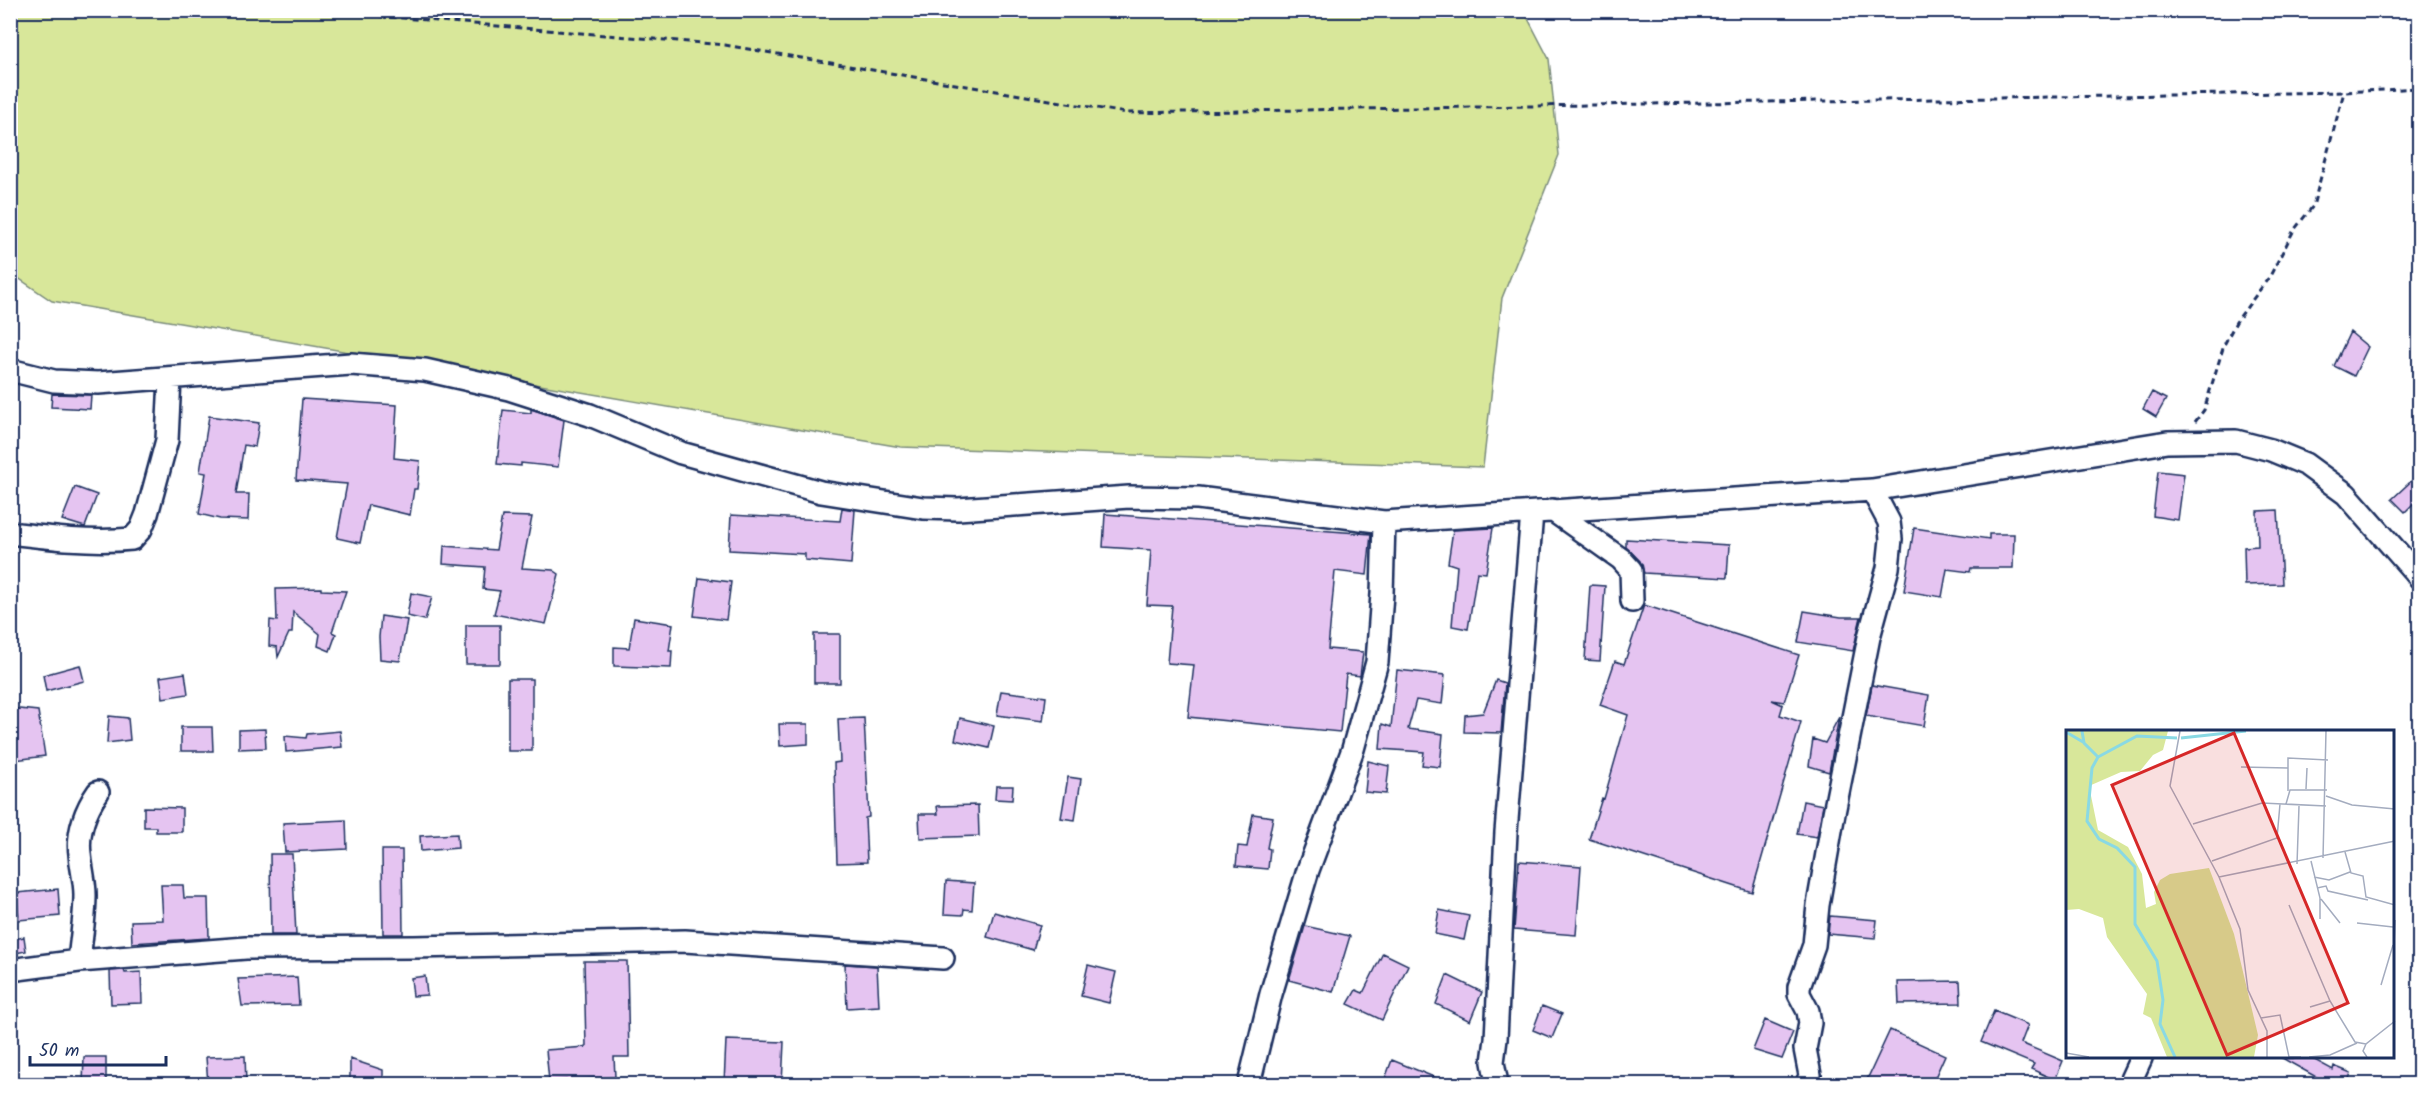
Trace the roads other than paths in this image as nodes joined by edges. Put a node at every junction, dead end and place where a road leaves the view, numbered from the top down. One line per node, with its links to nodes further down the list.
1 (10, 370): 2 (street)
2 (170, 378): 5 (street); 6 (street)
3 (1872, 490): 4 (street); 7 (street); 16 (street)
4 (1542, 512): 5 (street); 8 (street); 15 (street)
5 (1384, 522): 14 (street)
6 (10, 533)
7 (2420, 578)
8 (1632, 601)
9 (98, 792): 11 (street)
10 (942, 958): 11 (street)
11 (79, 961): 12 (street)
12 (10, 970)
13 (2141, 1059): 17 (street)
14 (1249, 1084)
15 (1497, 1084)
16 (1807, 1084)
17 (2129, 1084)

